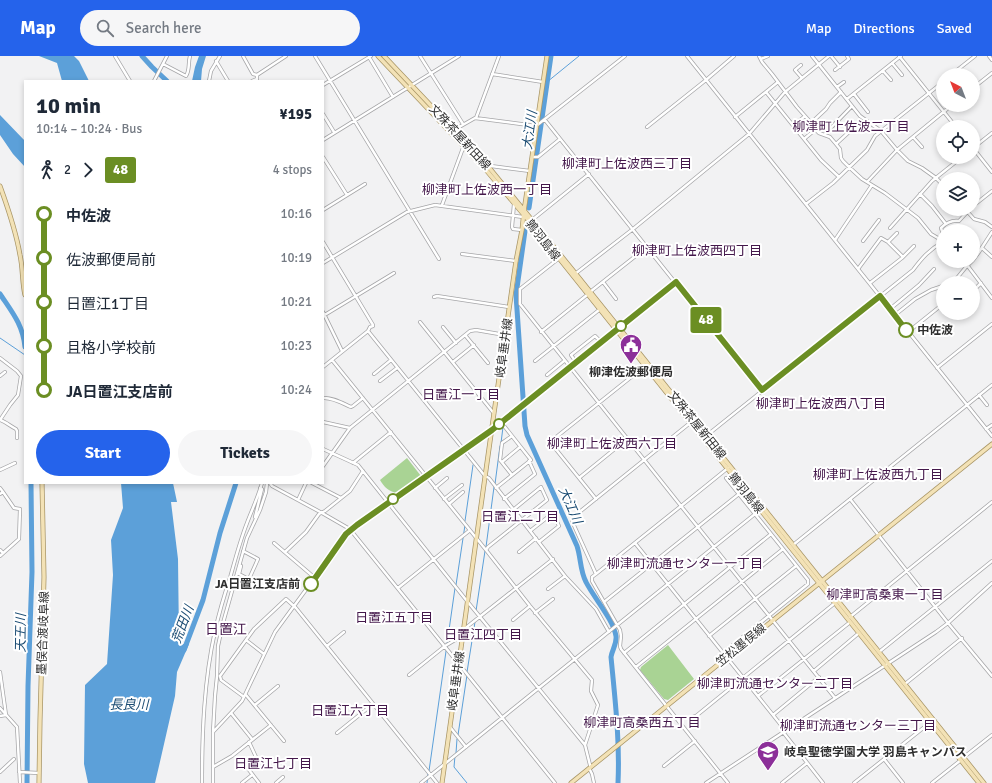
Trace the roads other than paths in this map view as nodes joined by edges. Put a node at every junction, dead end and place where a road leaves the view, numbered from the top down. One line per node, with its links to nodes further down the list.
1 (115, 56): 42 (street)
2 (167, 56): 30 (street)
3 (190, 56): 30 (street)
4 (220, 56): 27 (street)
5 (243, 56): 39 (street)
6 (286, 56): 39 (street)
7 (314, 56): 49 (street)
8 (378, 56): 55 (main road, 文殊茶屋新田線)
9 (384, 56): 55 (main road, 文殊茶屋新田線)
10 (420, 56): 36 (street)
11 (459, 56): 36 (street)
12 (499, 56): 38 (street)
13 (547, 56): 50 (main road, 岐阜垂井線)
14 (625, 56): 76 (street)
15 (687, 56): 47 (street)
16 (734, 56): 47 (street)
17 (768, 56): 25 (street)
18 (812, 56): 29 (street)
19 (830, 56): 29 (street); 32 (street)
20 (847, 56): 32 (street)
21 (900, 56): 28 (street); 61 (street)
22 (975, 56): 33 (street)
23 (989, 56): 26 (street)
24 (370, 57): 49 (street); 63 (street)
25 (760, 58): 51 (street)
26 (992, 60)
27 (216, 61): 44 (street); 45 (street)
28 (892, 63): 35 (street); 40 (street)
29 (818, 64): 41 (street); 56 (street)
30 (162, 65): 43 (street)
31 (801, 65): 41 (street)
32 (840, 67): 34 (street)
33 (960, 68)
34 (835, 70)
35 (883, 70): 48 (street); 62 (street)
36 (431, 73): 55 (street); 78 (street)
37 (992, 73): 53 (street)
38 (492, 74): 50 (street); 73 (street)
39 (257, 75): 46 (street)
40 (902, 75)
41 (802, 78): 59 (street)
42 (129, 80)
43 (154, 80)
44 (209, 80)
45 (227, 80)
46 (254, 80)
47 (706, 80): 71 (street); 80 (street)
48 (891, 80)
49 (330, 81): 54 (street); 74 (street)
50 (543, 82): 79 (main road, 岐阜垂井線)
51 (778, 82): 58 (street); 59 (street)
52 (844, 82): 56 (street)
53 (980, 82)
54 (324, 84)
55 (410, 86): 63 (street); 83 (main road, 文殊茶屋新田線); 96 (main road, 文殊茶屋新田線)
56 (837, 87): 60 (street)
57 (936, 88): 61 (street)
58 (766, 92): 66 (street); 71 (street)
59 (785, 92): 66 (street); 72 (street)
60 (841, 92): 64 (street); 77 (street)
61 (929, 93): 65 (street); 84 (street)
62 (854, 94): 64 (street); 68 (street)
63 (393, 97): 74 (street)
64 (847, 100): 67 (street)
65 (936, 102)
66 (775, 103): 81 (street); 88 (street)
67 (852, 106): 84 (street); 89 (street)
68 (868, 112)
69 (944, 112): 75 (street); 90 (street)
70 (324, 116): 85 (street)
71 (735, 116): 88 (street)
72 (805, 116): 77 (street); 81 (street)
73 (474, 118): 78 (street); 79 (street)
74 (354, 120): 85 (street); 124 (street)
75 (950, 120)
76 (544, 121): 79 (street); 92 (street)
77 (811, 123): 82 (street)
78 (463, 124): 83 (street)
79 (538, 125): 100 (main road, 岐阜垂井線)
80 (647, 127)
81 (795, 128): 93 (street)
82 (816, 129): 89 (street); 93 (street)
83 (454, 130): 104 (main road, 文殊茶屋新田線)
84 (881, 131): 98 (street); 103 (street)
85 (334, 132): 91 (street)
86 (849, 132): 95 (street)
87 (992, 133): 94 (street)
88 (749, 134): 120 (street); 134 (street)
89 (825, 134): 95 (street)
90 (913, 136): 97 (street); 98 (street)
91 (324, 139)
92 (560, 139): 100 (street); 108 (street)
93 (804, 139): 109 (street)
94 (980, 142)
95 (836, 144): 103 (street)
96 (465, 146): 119 (main road, 文殊茶屋新田線); 121 (street)
97 (922, 147)
98 (897, 150): 110 (street); 111 (street)
99 (980, 157): 107 (street)
100 (533, 158): 105 (main road, 岐阜垂井線)
101 (324, 159): 117 (street)
102 (953, 164): 106 (street)
103 (849, 167): 109 (street); 111 (street)
104 (489, 168): 105 (street); 125 (main road, 文殊茶屋新田線)
105 (530, 172): 125 (main road, 岐阜垂井線)
106 (943, 172)
107 (992, 172)
108 (589, 174): 129 (street); 134 (street)
109 (839, 177): 120 (street)
110 (936, 178): 116 (street)
111 (868, 182): 113 (street)
112 (365, 184): 117 (street)
113 (872, 185): 123 (street); 139 (street)
114 (0, 186): 168 (main road)
115 (992, 191): 118 (street)
116 (920, 194): 123 (street); 131 (street)
117 (347, 195): 122 (street)
118 (980, 200)
119 (514, 204): 125 (main road, 文殊茶屋新田線); 126 (street)
120 (806, 204): 139 (street)
121 (440, 205): 124 (street); 126 (street)
122 (324, 209)
123 (906, 210): 133 (street); 138 (street)
124 (409, 211): 151 (street); 152 (street)
125 (524, 214): 126 (street); 129 (main road, 文殊茶屋新田線); 135 (main road, 岐阜垂井線); 153 (main road, 鶉羽島線)
126 (513, 216): 135 (street)
127 (963, 216): 131 (street)
128 (972, 216): 132 (street)
129 (532, 220): 161 (main road, 文殊茶屋新田線)
130 (879, 220): 140 (street)
131 (946, 224)
132 (992, 227)
133 (890, 228)
134 (633, 229): 145 (street); 161 (street)
135 (522, 230): 154 (main road, 岐阜垂井線)
136 (992, 232): 146 (street)
137 (897, 233): 141 (street)
138 (936, 237)
139 (835, 240): 158 (street)
140 (863, 241)
141 (888, 242): 149 (street); 158 (street)
142 (324, 244): 151 (street)
143 (914, 246): 149 (street)
144 (936, 246): 173 (street)
145 (647, 247): 163 (street); 164 (street)
146 (982, 248): 147 (street); 150 (street)
147 (980, 250)
148 (462, 254): 154 (street)
149 (902, 257): 165 (street)
150 (992, 257)
151 (332, 258): 155 (street); 172 (street)
152 (439, 259)
153 (558, 259): 161 (main road, 鶉羽島線); 169 (street)
154 (516, 261): 169 (main road, 岐阜垂井線)
155 (324, 262)
156 (966, 268): 162 (street)
157 (970, 268): 166 (street)
158 (858, 269): 165 (street)
159 (934, 269): 178 (street)
160 (394, 273): 172 (street)
161 (574, 275): 171 (main road, 鶉羽島線)
162 (960, 276)
163 (603, 282): 171 (street); 176 (street)
164 (676, 282): 186 (street); 219 (street)
165 (870, 283): 173 (street)
166 (981, 283): 170 (street)
167 (936, 288): 181 (street)
168 (24, 289)
169 (516, 291): 177 (main road, 岐阜垂井線); 188 (street)
170 (991, 293): 175 (street)
171 (589, 294): 179 (main road, 鶉羽島線); 186 (main road, 文殊茶屋新田線); 188 (street)
172 (356, 296): 182 (street); 187 (street)
173 (880, 296): 178 (street); 219 (street)
174 (435, 297): 177 (street)
175 (992, 298)
176 (616, 299)
177 (510, 307): 191 (main road, 岐阜垂井線)
178 (890, 309): 181 (street)
179 (599, 310): 186 (main road, 鶉羽島線); 195 (street)
180 (936, 310): 189 (street)
181 (894, 315): 189 (street)
182 (324, 316): 196 (street)
183 (420, 322): 197 (street)
184 (992, 324): 210 (street)
185 (443, 327): 192 (street)
186 (617, 329): 193 (street); 207 (main road, 鶉羽島線); 238 (main road, 文殊茶屋新田線)
187 (368, 331): 196 (street); 200 (street)
188 (541, 332): 195 (street)
189 (908, 332): 210 (street)
190 (466, 335): 191 (street); 192 (street); 194 (street)
191 (506, 335): 227 (main road, 岐阜垂井線)
192 (456, 342): 197 (street)
193 (601, 342): 204 (street); 204 (street)
194 (474, 345): 202 (street); 205 (street)
195 (553, 346): 201 (street); 203 (street)
196 (342, 352): 199 (street)
197 (445, 352): 202 (street); 216 (street)
198 (0, 358): 215 (street)
199 (332, 360): 206 (street); 222 (street)
200 (391, 360): 209 (street); 212 (street)
201 (564, 361): 208 (street); 213 (street)
202 (453, 362): 227 (street)
203 (535, 362)
204 (576, 362): 208 (street)
205 (488, 363)
206 (324, 365)
207 (645, 366): 223 (street); 231 (main road, 鶉羽島線)
208 (570, 367): 223 (street); 230 (street)
209 (397, 368): 216 (street); 217 (street)
210 (937, 368): 224 (street)
211 (5, 372): 214 (street)
212 (374, 374)
213 (547, 375)
214 (0, 376)
215 (23, 376): 228 (street)
216 (408, 381): 226 (street); 245 (street)
217 (380, 382)
218 (992, 385): 220 (street)
219 (762, 390): 238 (street)
220 (979, 395): 224 (street); 225 (street)
221 (324, 398): 222 (street)
222 (363, 398): 226 (street)
223 (599, 403): 241 (street); 260 (street)
224 (967, 405): 234 (street); 282 (street)
225 (987, 405)
226 (372, 410): 233 (street); 236 (street)
227 (494, 413): 235 (main road, 岐阜垂井線)
228 (0, 420): 240 (street)
229 (324, 422): 233 (street)
230 (501, 422): 235 (street); 237 (street)
231 (690, 423): 247 (street); 253 (main road, 鶉羽島線)
232 (992, 425): 234 (street)
233 (350, 428): 246 (street)
234 (986, 429): 239 (street)
235 (492, 430): 245 (street); 258 (main road, 岐阜垂井線)
236 (391, 432): 251 (street); 257 (street)
237 (512, 436): 243 (street); 249 (street)
238 (706, 436): 253 (main road, 文殊茶屋新田線)
239 (992, 436)
240 (17, 438)
241 (627, 439): 247 (street); 260 (street)
242 (992, 444): 297 (main road, 笠松墨俣線)
243 (520, 447): 248 (street); 249 (street)
244 (324, 449): 246 (street)
245 (464, 449): 257 (street); 258 (street)
246 (332, 453): 251 (street); 252 (street)
247 (644, 460): 278 (street); 286 (street)
248 (529, 461): 256 (street); 280 (street)
249 (502, 462): 256 (street)
250 (15, 463): 254 (street)
251 (353, 463): 255 (street)
252 (324, 465)
253 (728, 467): 286 (street); 303 (main road, 文殊茶屋新田線); 327 (main road, 鶉羽島線)
254 (0, 470)
255 (363, 471): 277 (street); 284 (street)
256 (512, 475): 272 (street)
257 (426, 476): 271 (street); 284 (street)
258 (486, 476): 272 (street); 299 (main road, 岐阜垂井線)
259 (447, 478): 271 (street)
260 (579, 478): 278 (street)
261 (726, 478): 276 (street)
262 (42, 484): 418 (main road, 墨俣合渡岐阜線)
263 (262, 484): 270 (street)
264 (269, 484): 291 (street)
265 (270, 484): 281 (street)
266 (306, 484): 281 (street)
267 (314, 484): 277 (street)
268 (462, 485): 279 (street)
269 (0, 488): 273 (street)
270 (260, 488): 291 (street); 425 (street)
271 (435, 488): 279 (street)
272 (496, 488): 280 (street)
273 (3, 492): 275 (street); 311 (street)
274 (463, 492): 285 (street)
275 (0, 494)
276 (739, 494): 289 (street); 292 (street)
277 (341, 498): 288 (street)
278 (596, 498): 321 (street)
279 (444, 499): 285 (street)
280 (504, 499): 287 (street)
281 (298, 500): 288 (street)
282 (850, 500): 297 (street); 303 (street)
283 (992, 502): 320 (street)
284 (388, 503): 293 (street); 314 (street)
285 (448, 504): 294 (street)
286 (681, 506): 292 (street); 302 (street)
287 (513, 510): 290 (street); 290 (street)
288 (322, 513): 293 (street); 309 (street)
289 (755, 514): 296 (street); 304 (street)
290 (522, 520): 295 (street); 307 (street)
291 (254, 521): 308 (street)
292 (698, 527): 304 (street); 317 (street)
293 (350, 530): 323 (street); 330 (street)
294 (469, 531): 299 (street); 314 (street)
295 (530, 531): 298 (street); 300 (street)
296 (771, 534): 305 (street); 319 (street)
297 (879, 535): 320 (street); 327 (main road, 笠松墨俣線)
298 (536, 538): 300 (street); 310 (street)
299 (476, 539): 307 (street); 335 (main road, 岐阜垂井線)
300 (539, 542): 313 (street)
301 (274, 543): 309 (street)
302 (635, 543): 317 (street); 321 (street)
303 (793, 545): 327 (main road, 文殊茶屋新田線)
304 (714, 547): 319 (street); 329 (street)
305 (783, 549): 318 (street); 326 (street)
306 (0, 550): 311 (street)
307 (486, 550): 331 (street)
308 (243, 551): 316 (street); 324 (street)
309 (284, 552): 323 (street)
310 (519, 552)
311 (3, 553): 312 (street)
312 (0, 556)
313 (553, 559): 322 (street); 331 (street)
314 (434, 560): 330 (street); 335 (street)
315 (992, 561): 341 (street)
316 (240, 564): 324 (street); 399 (street)
317 (652, 564): 329 (street); 336 (street)
318 (796, 566): 334 (street); 343 (street)
319 (730, 567): 326 (street); 338 (street)
320 (908, 571): 341 (street); 345 (street)
321 (596, 574): 336 (street)
322 (565, 576): 332 (street); 353 (street)
323 (315, 578): 339 (street)
324 (249, 579): 325 (street)
325 (254, 582)
326 (742, 582): 334 (street); 346 (street)
327 (820, 582): 337 (main road); 345 (main road, 文殊茶屋新田線); 348 (main road, 笠松墨俣線)
328 (992, 583): 350 (street)
329 (668, 584): 338 (street); 351 (street)
330 (398, 588): 362 (street)
331 (516, 588): 340 (street); 344 (street)
332 (548, 589)
333 (553, 599): 342 (street)
334 (756, 599): 343 (street); 357 (street)
335 (467, 601): 344 (street); 352 (main road, 岐阜垂井線)
336 (604, 602): 351 (street)
337 (835, 603): 355 (main road); 360 (street)
338 (684, 604): 346 (street); 364 (street)
339 (294, 606): 359 (street); 361 (street); 366 (street)
340 (530, 606): 342 (street); 347 (street)
341 (936, 607): 350 (street); 363 (street)
342 (535, 613): 369 (street)
343 (769, 615): 348 (street); 365 (street)
344 (481, 617): 352 (street); 381 (street)
345 (850, 617): 363 (main road, 文殊茶屋新田線)
346 (696, 619): 357 (street); 372 (street)
347 (513, 620)
348 (773, 620): 360 (street); 367 (main road, 笠松墨俣線)
349 (849, 623): 368 (street)
350 (948, 623): 358 (street); 371 (street)
351 (616, 626): 353 (street); 364 (street)
352 (463, 630): 356 (main road, 岐阜垂井線)
353 (610, 631): 369 (street)
354 (344, 632): 361 (street)
355 (859, 634): 371 (main road); 373 (street)
356 (462, 636): 362 (street); 370 (main road, 岐阜垂井線)
357 (709, 636): 365 (street)
358 (962, 638): 376 (street); 379 (street)
359 (246, 640): 366 (street); 382 (street)
360 (789, 640): 368 (street); 377 (street)
361 (327, 646): 385 (street)
362 (445, 646): 370 (street); 375 (street)
363 (879, 652): 371 (main road, 文殊茶屋新田線)
364 (624, 653): 372 (street)
365 (723, 653): 367 (street)
366 (264, 654): 382 (street)
367 (726, 657): 377 (street); 387 (main road, 笠松墨俣線)
368 (804, 659): 373 (street); 383 (street)
369 (574, 660): 381 (street); 406 (street)
370 (458, 662): 393 (street); 397 (main road, 岐阜垂井線)
371 (887, 664): 379 (main road, 文殊茶屋新田線); 384 (street); 395 (main road)
372 (636, 667): 387 (street)
373 (814, 671): 378 (street)
374 (0, 672): 390 (street)
375 (409, 675)
376 (992, 676)
377 (743, 677): 383 (street); 394 (street)
378 (819, 678): 384 (street); 391 (street)
379 (905, 684): 395 (main road, 文殊茶屋新田線)
380 (278, 686): 386 (street)
381 (538, 689): 393 (street); 406 (street)
382 (245, 696): 386 (street); 389 (street)
383 (758, 696): 391 (street)
384 (835, 698): 398 (street)
385 (373, 704): 400 (street); 421 (street)
386 (255, 705): 396 (street)
387 (666, 706): 404 (street); 414 (main road, 笠松墨俣線)
388 (0, 708): 390 (street)
389 (231, 713): 399 (street); 402 (street)
390 (6, 715): 392 (street); 417 (street)
391 (773, 715): 398 (street)
392 (0, 716)
393 (503, 718): 407 (street); 433 (street)
394 (690, 718)
395 (933, 722): 409 (street); 410 (main road)
396 (271, 725): 402 (street); 403 (street)
397 (449, 726): 407 (street); 412 (main road, 岐阜垂井線)
398 (784, 731): 411 (street); 419 (street)
399 (213, 732): 415 (street)
400 (337, 733)
401 (992, 735): 410 (street)
402 (252, 739): 405 (street)
403 (284, 741)
404 (694, 741): 413 (street); 419 (street)
405 (249, 742): 415 (street); 420 (street)
406 (585, 745): 414 (street)
407 (466, 747): 412 (street)
408 (14, 759): 416 (street)
409 (884, 759): 440 (street); 441 (street)
410 (962, 759): 442 (street); 443 (main road); 444 (main road)
411 (807, 763): 438 (street); 439 (street)
412 (444, 765): 421 (street); 432 (main road, 岐阜垂井線)
413 (664, 766)
414 (590, 767): 434 (main road, 笠松墨俣線); 435 (street)
415 (213, 768): 426 (street)
416 (0, 772)
417 (21, 772): 418 (street); 423 (street)
418 (38, 773): 424 (main road, 墨俣合渡岐阜線)
419 (720, 773): 436 (street); 437 (street)
420 (252, 775): 427 (street); 428 (street)
421 (431, 775): 430 (street); 431 (street)
422 (283, 777): 429 (street)
423 (20, 783)
424 (39, 783)
425 (202, 783)
426 (213, 783)
427 (242, 783)
428 (259, 783)
429 (276, 783)
430 (421, 783)
431 (438, 783)
432 (442, 783)
433 (555, 783)
434 (571, 783)
435 (594, 783)
436 (706, 783)
437 (728, 783)
438 (782, 783)
439 (824, 783)
440 (854, 783)
441 (903, 783)
442 (932, 783)
443 (980, 783)
444 (984, 783)

